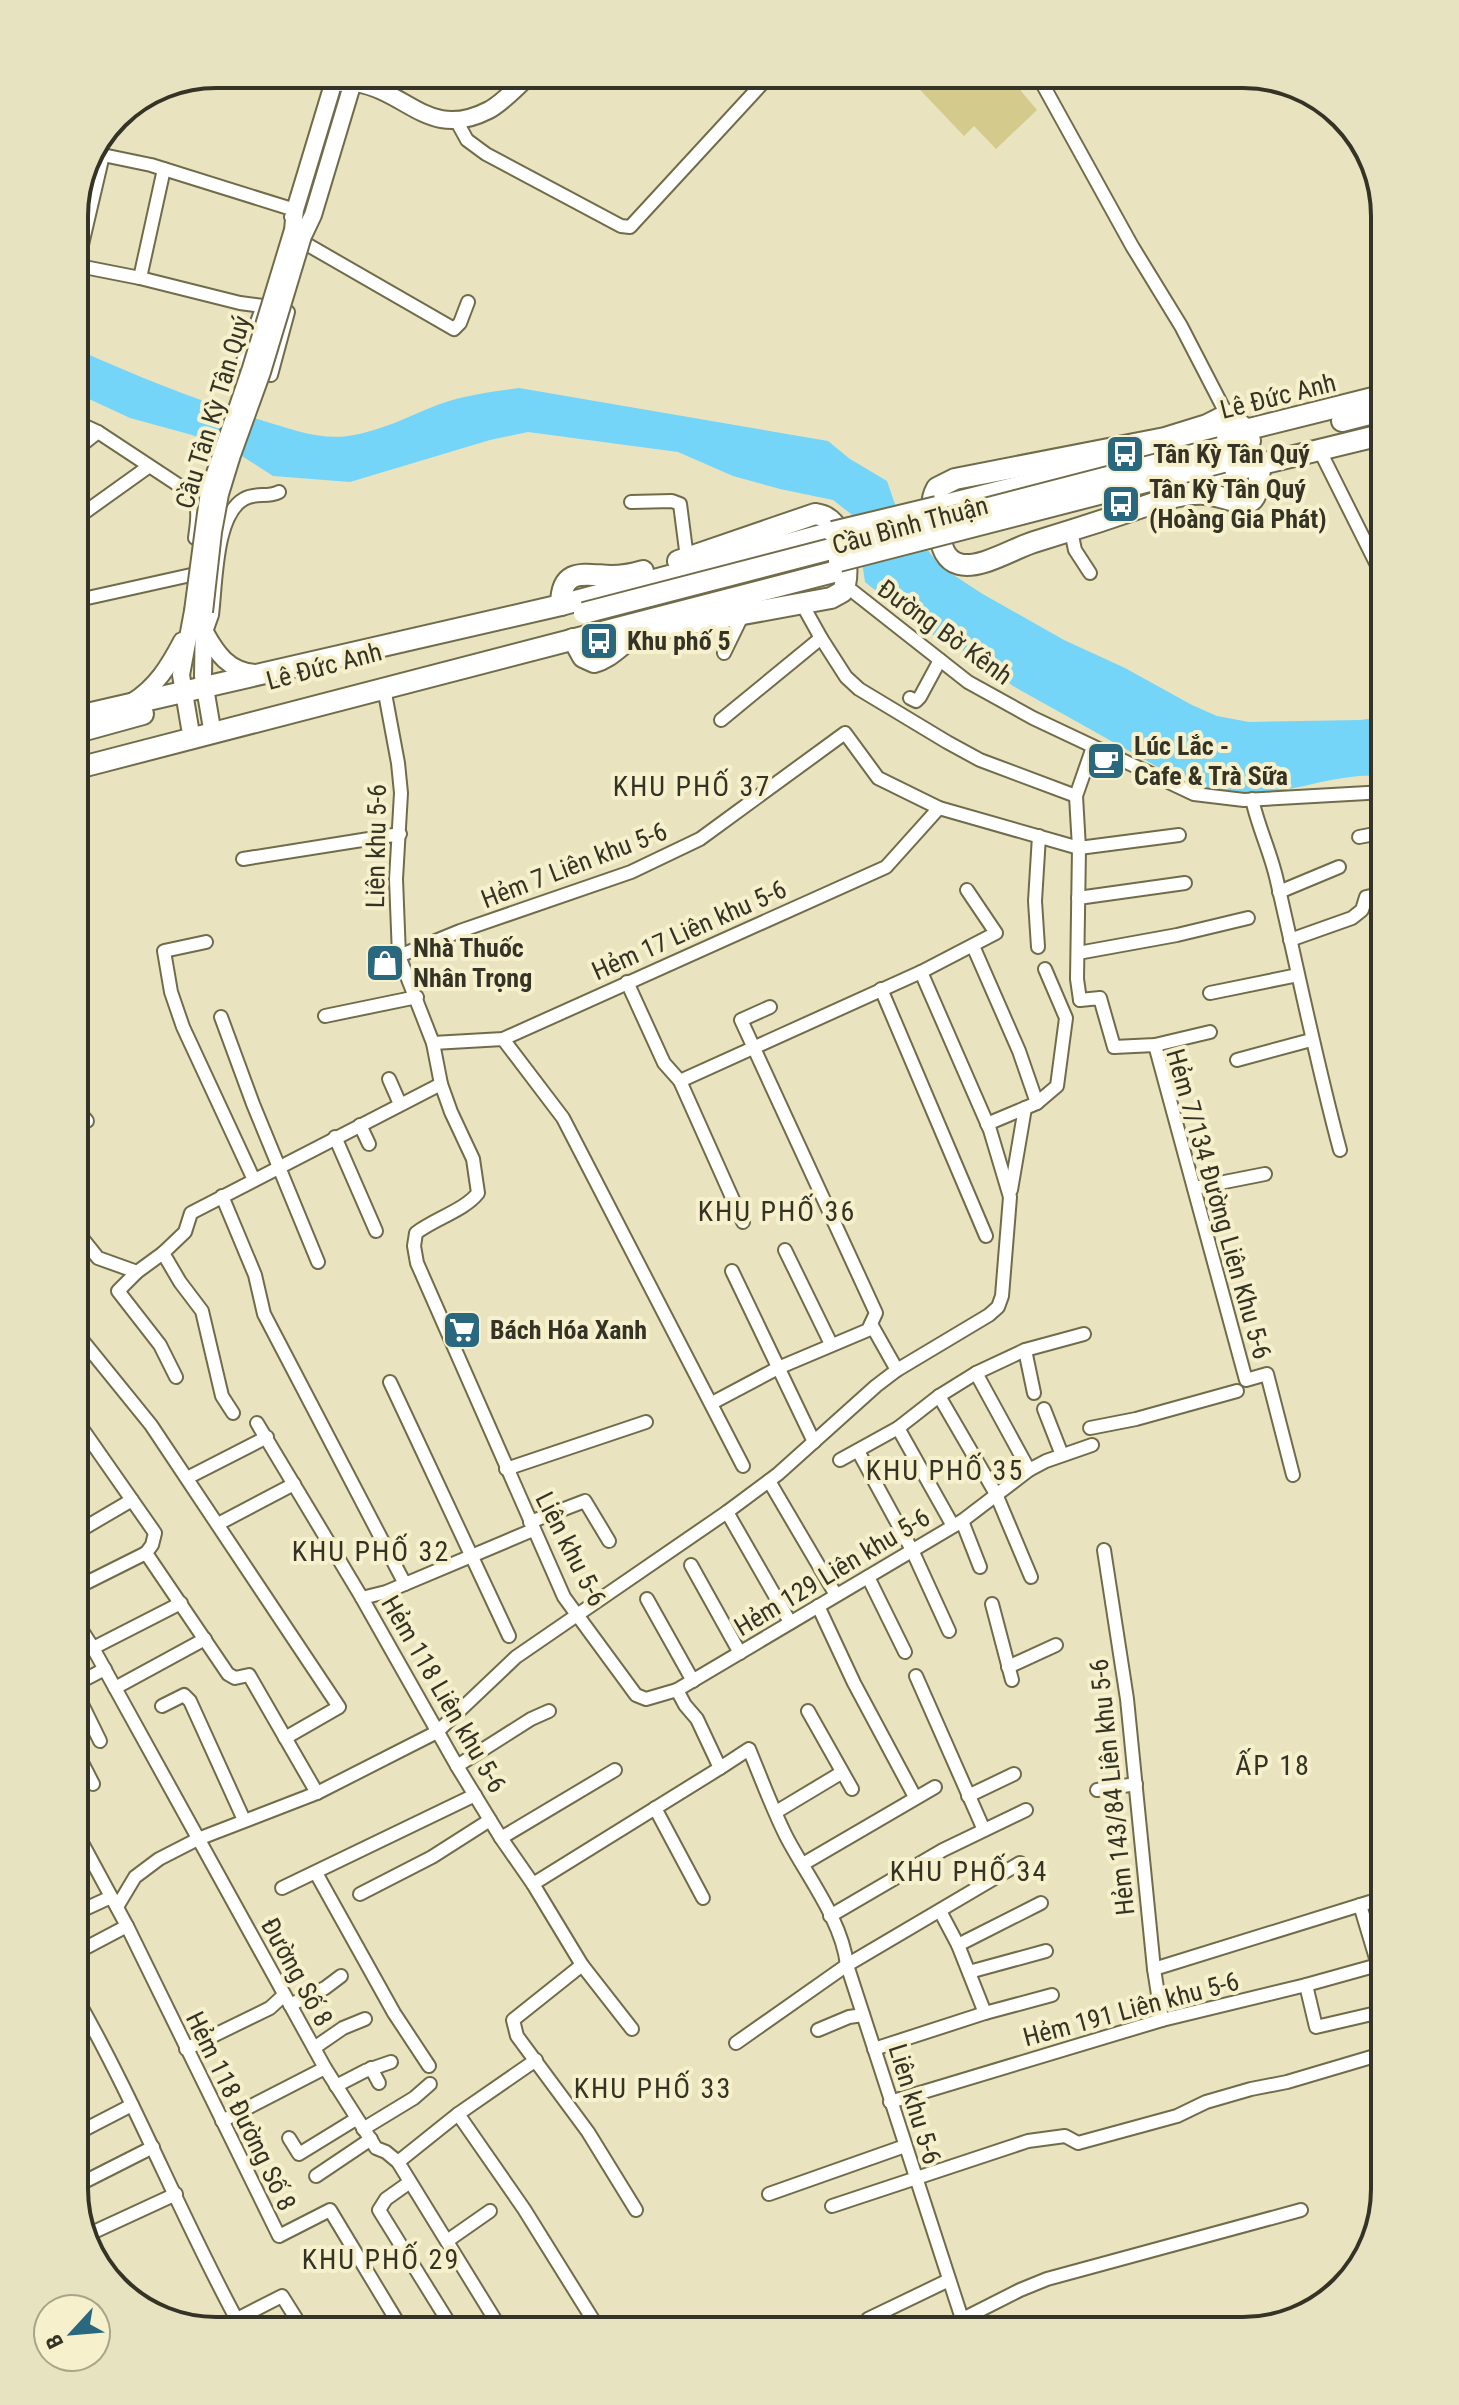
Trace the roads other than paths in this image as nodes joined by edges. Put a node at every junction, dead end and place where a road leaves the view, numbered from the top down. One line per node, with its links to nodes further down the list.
1 (326, 88): 11 (main road)
2 (349, 88): 13 (main road)
3 (373, 88): 7 (main road)
4 (516, 88): 7 (main road)
5 (758, 88): 7 (street)
6 (1045, 88): 20 (street)
7 (456, 120)
8 (104, 156): 10 (street)
9 (98, 167): 12 (street)
10 (164, 169): 11 (street); 15 (street)
11 (295, 210): 13 (main road); 17 (street)
12 (88, 212)
13 (302, 236): 16 (street); 17 (street); 44 (main road, Cầu Tân Kỳ Tân Quý, bridge)
14 (88, 267): 15 (street)
15 (140, 278): 17 (street)
16 (468, 302)
17 (263, 306)
18 (1371, 399): 24 (highway, Lê Đức Anh)
19 (1371, 413): 24 (highway, Lê Đức Anh)
20 (1227, 415): 24 (highway); 35 (highway)
21 (88, 427): 23 (street)
22 (1371, 428): 27 (highway, Lê Đức Anh)
23 (98, 432): 26 (street); 31 (street)
24 (1248, 436): 28 (highway, Lê Đức Anh); 29 (highway, Lê Đức Anh)
25 (1371, 436): 27 (highway, Lê Đức Anh)
26 (88, 440)
27 (1318, 445): 29 (highway, Lê Đức Anh); 30 (highway, Lê Đức Anh); 36 (street)
28 (1184, 447): 43 (highway, Cầu Bình Thuận, bridge)
29 (1221, 455): 46 (highway, Cầu Bình Thuận, bridge)
30 (1260, 465): 35 (highway); 46 (highway, Cầu Bình Thuận)
31 (150, 467): 34 (street); 39 (street)
32 (279, 492): 48 (street)
33 (631, 502): 37 (street)
34 (88, 510)
35 (1071, 531): 38 (street)
36 (1371, 553)
37 (687, 558): 40 (highway); 43 (highway)
38 (1090, 573)
39 (191, 575): 41 (street); 47 (street)
40 (846, 586): 42 (highway); 51 (street, Đường Bờ Kênh)
41 (88, 598)
42 (802, 604): 45 (highway); 49 (street)
43 (561, 605): 52 (highway, Lê Đức Anh)
44 (199, 612): 47 (main road); 48 (main road)
45 (743, 614): 46 (highway); 50 (street)
46 (581, 626): 52 (highway, Lê Đức Anh); 53 (highway, Lê Đức Anh)
47 (188, 629): 54 (main road); 56 (main road)
48 (205, 632): 52 (main road); 54 (main road)
49 (821, 638): 58 (street); 66 (street)
50 (724, 653)
51 (940, 660): 55 (street); 62 (street, Đường Bờ Kênh)
52 (274, 676): 54 (highway, Lê Đức Anh)
53 (383, 683): 59 (highway, Lê Đức Anh); 64 (highway, Lê Đức Anh); 69 (street, Liên khu 5-6)
54 (194, 695): 56 (highway, Lê Đức Anh); 59 (main road); 60 (main road); 61 (highway, Lê Đức Anh)
55 (910, 698)
56 (131, 703): 57 (highway, Lê Đức Anh)
57 (88, 714)
58 (721, 720)
59 (211, 723): 60 (highway, Lê Đức Anh)
60 (190, 728): 63 (highway, Lê Đức Anh)
61 (88, 729)
62 (1093, 747): 66 (street); 67 (street, Đường Bờ Kênh)
63 (88, 754)
64 (88, 766)
65 (1371, 793): 67 (street, Đường Bờ Kênh)
66 (1076, 796): 74 (street)
67 (1252, 799): 79 (street)
68 (939, 808): 72 (street, Hẻm 7 Liên khu 5-6); 88 (street, Hẻm 7 Liên khu 5-6); 92 (street, Hẻm 17 Liên khu 5-6)
69 (400, 834): 75 (street); 88 (street, Liên khu 5-6)
70 (1179, 835): 74 (street, Hẻm 7 Liên khu 5-6)
71 (1371, 835): 73 (street)
72 (1039, 836): 74 (street, Hẻm 7 Liên khu 5-6); 86 (street)
73 (1359, 837)
74 (1079, 848): 81 (street)
75 (243, 859)
76 (1339, 867): 79 (street)
77 (1185, 883): 81 (street)
78 (967, 890): 85 (street)
79 (1279, 892): 83 (street)
80 (1371, 896): 83 (street)
81 (1078, 898): 87 (street)
82 (1248, 918): 87 (street)
83 (1290, 940): 91 (street)
84 (206, 942): 121 (street)
85 (973, 946): 90 (street); 111 (street)
86 (1038, 947)
87 (1078, 953): 96 (street)
88 (399, 956): 95 (street, Liên khu 5-6)
89 (1045, 969): 100 (street)
90 (921, 972): 93 (street); 114 (street)
91 (1298, 975): 94 (street); 103 (street)
92 (627, 982): 102 (street, Hẻm 17 Liên khu 5-6); 109 (street)
93 (881, 989): 106 (street); 127 (street)
94 (1210, 993)
95 (417, 997): 98 (street); 104 (street, Liên khu 5-6)
96 (1080, 1000): 100 (street); 105 (street, Hẻm 7/134 Đường Liên Khu 5-6)
97 (770, 1007): 106 (street)
98 (325, 1016)
99 (221, 1017): 119 (street)
100 (1066, 1018): 111 (street)
101 (1210, 1032): 105 (street)
102 (503, 1039): 104 (street, Hẻm 17 Liên khu 5-6); 147 (street)
103 (1311, 1040): 107 (street); 118 (street)
104 (433, 1043): 110 (street, Liên khu 5-6)
105 (1155, 1045): 122 (street, Hẻm 7/134 Đường Liên Khu 5-6)
106 (753, 1049): 109 (street); 134 (street)
107 (1237, 1060)
108 (389, 1079): 112 (street)
109 (680, 1081): 125 (street)
110 (441, 1084): 112 (street); 162 (street, Liên khu 5-6)
111 (1037, 1103): 113 (street)
112 (400, 1104): 115 (street)
113 (1025, 1108): 114 (street); 124 (street)
114 (987, 1124): 124 (street)
115 (360, 1125): 116 (street); 117 (street)
116 (335, 1137): 119 (street); 126 (street)
117 (369, 1144)
118 (1340, 1150)
119 (279, 1168): 121 (street); 131 (street)
120 (1265, 1174): 122 (street)
121 (254, 1180): 123 (street)
122 (1194, 1188): 164 (street, Hẻm 7/134 Đường Liên Khu 5-6)
123 (222, 1196): 130 (street); 185 (street)
124 (1010, 1197): 140 (street)
125 (743, 1222)
126 (376, 1231)
127 (986, 1236)
128 (88, 1246): 133 (street)
129 (785, 1250): 136 (street)
130 (163, 1253): 133 (street); 149 (street)
131 (318, 1262)
132 (732, 1271): 139 (street)
133 (137, 1272): 142 (street)
134 (874, 1318): 136 (street); 140 (street)
135 (1084, 1334): 138 (street)
136 (831, 1344): 139 (street)
137 (88, 1347): 165 (street)
138 (1025, 1350): 141 (street); 145 (street)
139 (778, 1368): 147 (street); 156 (street)
140 (897, 1370): 156 (street)
141 (976, 1373): 146 (street); 163 (street)
142 (176, 1377)
143 (390, 1382): 179 (street)
144 (1237, 1391): 153 (street)
145 (1034, 1393)
146 (939, 1396): 152 (street); 168 (street)
147 (712, 1403): 161 (street)
148 (1044, 1409): 159 (street)
149 (233, 1413)
150 (646, 1422): 162 (street)
151 (257, 1423): 155 (street)
152 (898, 1428): 158 (street); 172 (street)
153 (1090, 1428)
154 (88, 1437): 169 (street)
155 (267, 1437): 165 (street); 167 (street)
156 (814, 1442): 166 (street)
157 (1092, 1445): 159 (street, Hẻm 129 Liên khu 5-6)
158 (858, 1451): 160 (street); 176 (street)
159 (1062, 1455): 163 (street, Hẻm 129 Liên khu 5-6)
160 (840, 1460)
161 (743, 1466)
162 (506, 1469): 174 (street, Liên khu 5-6)
163 (1029, 1470): 168 (street, Hẻm 129 Liên khu 5-6)
164 (1293, 1475)
165 (187, 1478): 171 (street)
166 (769, 1481): 170 (street); 186 (street)
167 (294, 1484): 171 (street); 187 (street)
168 (996, 1494): 172 (street, Hẻm 129 Liên khu 5-6); 183 (street)
169 (132, 1500): 173 (street); 178 (street)
170 (727, 1512): 192 (street); 193 (street)
171 (218, 1524): 213 (street)
172 (957, 1524): 176 (street, Hẻm 129 Liên khu 5-6); 181 (street)
173 (88, 1526)
174 (532, 1526): 175 (street, Hẻm 118 Liên khu 5-6); 179 (street, Hẻm 118 Liên khu 5-6); 192 (street, Liên khu 5-6)
175 (609, 1541)
176 (912, 1550): 182 (street, Hẻm 129 Liên khu 5-6); 194 (street)
177 (1104, 1550): 222 (street, Hẻm 143/84 Liên khu 5-6)
178 (146, 1553): 184 (street); 189 (street)
179 (471, 1556): 185 (street, Hẻm 118 Liên khu 5-6); 195 (street)
180 (691, 1565): 201 (street)
181 (980, 1567)
182 (868, 1577): 186 (street, Hẻm 129 Liên khu 5-6); 200 (street)
183 (1031, 1577)
184 (88, 1582)
185 (405, 1584): 187 (street, Hẻm 118 Liên khu 5-6)
186 (836, 1595): 191 (street, Hẻm 129 Liên khu 5-6)
187 (362, 1598): 212 (street, Hẻm 118 Liên khu 5-6)
188 (647, 1599): 205 (street)
189 (181, 1603): 196 (street); 199 (street)
190 (992, 1604): 198 (street)
191 (818, 1606): 193 (street, Hẻm 129 Liên khu 5-6); 229 (street)
192 (576, 1614): 207 (street, Liên khu 5-6); 212 (street)
193 (790, 1622): 201 (street, Hẻm 129 Liên khu 5-6)
194 (949, 1631)
195 (509, 1636)
196 (205, 1639): 206 (street); 213 (street)
197 (88, 1640): 199 (street, Đường Số 8)
198 (1056, 1645)
199 (93, 1648): 202 (street, Đường Số 8)
200 (905, 1652)
201 (740, 1653): 205 (street, Hẻm 129 Liên khu 5-6)
202 (105, 1669): 204 (street); 206 (street, Đường Số 8)
203 (916, 1676): 228 (street)
204 (88, 1679)
205 (693, 1681): 207 (street, Hẻm 129 Liên khu 5-6)
206 (115, 1688): 237 (street, Đường Số 8)
207 (677, 1690): 216 (street)
208 (162, 1706): 233 (street)
209 (549, 1711): 215 (street)
210 (808, 1711): 218 (street)
211 (88, 1716): 214 (street)
212 (437, 1732): 215 (street, Hẻm 118 Liên khu 5-6); 226 (street)
213 (285, 1738): 226 (street)
214 (100, 1741)
215 (457, 1766): 227 (street, Hẻm 118 Liên khu 5-6)
216 (720, 1768): 230 (street); 232 (street, Liên khu 5-6)
217 (615, 1770): 236 (street)
218 (841, 1773): 224 (street); 232 (street)
219 (88, 1774): 221 (street)
220 (1014, 1774): 228 (street)
221 (93, 1784)
222 (1136, 1784): 225 (street); 259 (street, Hẻm 143/84 Liên khu 5-6)
223 (935, 1787): 229 (street)
224 (852, 1789)
225 (1097, 1790)
226 (317, 1793): 233 (street)
227 (475, 1795): 234 (street, Hẻm 118 Liên khu 5-6); 241 (street)
228 (968, 1796): 235 (street)
229 (915, 1797): 240 (street)
230 (655, 1808): 242 (street); 245 (street)
231 (1026, 1810): 235 (street)
232 (776, 1812): 240 (street, Liên khu 5-6)
233 (244, 1820): 237 (street)
234 (490, 1820): 236 (street, Hẻm 118 Liên khu 5-6); 244 (street)
235 (984, 1830): 250 (street)
236 (501, 1838): 242 (street, Hẻm 118 Liên khu 5-6)
237 (198, 1839): 246 (street); 264 (street, Đường Số 8)
238 (88, 1854): 246 (street, Hẻm 118 Đường Số 8)
239 (1020, 1863): 249 (street)
240 (803, 1864): 250 (street, Liên khu 5-6)
241 (316, 1873): 243 (street); 280 (street)
242 (533, 1884): 256 (street, Hẻm 118 Liên khu 5-6)
243 (282, 1888)
244 (360, 1894)
245 (703, 1898)
246 (114, 1902): 248 (street); 252 (street, Hẻm 118 Đường Số 8)
247 (1041, 1903): 253 (street)
248 (88, 1910)
249 (940, 1911): 253 (street); 257 (street)
250 (830, 1916): 257 (street, Liên khu 5-6)
251 (1371, 1925): 259 (street)
252 (127, 1926): 254 (street); 275 (street, Hẻm 118 Đường Số 8)
253 (958, 1945): 260 (street)
254 (88, 1947)
255 (1046, 1951): 260 (street)
256 (582, 1965): 271 (street, Hẻm 118 Liên khu 5-6); 278 (street)
257 (847, 1965): 267 (street, Liên khu 5-6); 273 (street)
258 (1371, 1967): 262 (street, Hẻm 191 Liên khu 5-6)
259 (1154, 1969): 269 (street, Hẻm 143/84 Liên khu 5-6)
260 (969, 1972): 265 (street)
261 (341, 1976): 264 (street)
262 (1306, 1985): 266 (street); 269 (street, Hẻm 191 Liên khu 5-6)
263 (1052, 1995): 265 (street)
264 (287, 2000): 274 (street, Đường Số 8); 275 (street)
265 (985, 2013): 276 (street)
266 (1371, 2014)
267 (863, 2015): 272 (street); 276 (street, Liên khu 5-6)
268 (365, 2019): 274 (street)
269 (1162, 2020): 286 (street, Hẻm 191 Liên khu 5-6)
270 (88, 2021): 287 (street)
271 (632, 2029)
272 (818, 2030)
273 (736, 2043)
274 (314, 2048): 281 (street, Đường Số 8)
275 (186, 2049): 289 (street, Hẻm 118 Đường Số 8)
276 (874, 2049): 286 (street, Liên khu 5-6)
277 (1371, 2057): 297 (street)
278 (536, 2060): 288 (street); 303 (street)
279 (391, 2062): 282 (street)
280 (429, 2066)
281 (325, 2068): 285 (street, Đường Số 8); 289 (street)
282 (371, 2068): 283 (street); 285 (street)
283 (379, 2083)
284 (430, 2084): 291 (street)
285 (336, 2086): 291 (street, Đường Số 8)
286 (890, 2102): 293 (street, Liên khu 5-6)
287 (132, 2105): 290 (street); 294 (street)
288 (458, 2114): 295 (street); 315 (street)
289 (222, 2121): 312 (street, Hẻm 118 Đường Số 8)
290 (88, 2128)
291 (363, 2129): 292 (street); 295 (street, Đường Số 8); 296 (street)
292 (289, 2138)
293 (905, 2146): 297 (street, Liên khu 5-6); 301 (street)
294 (153, 2147): 298 (street); 300 (street)
295 (398, 2162): 299 (street, Đường Số 8)
296 (316, 2176)
297 (915, 2179): 302 (street); 308 (street, Liên khu 5-6)
298 (88, 2180)
299 (410, 2182): 307 (street, Đường Số 8); 313 (street)
300 (176, 2194): 306 (street); 309 (street)
301 (769, 2194)
302 (832, 2206)
303 (636, 2210)
304 (1301, 2210): 318 (street)
305 (490, 2211): 307 (street)
306 (95, 2231)
307 (447, 2241): 314 (street, Đường Số 8)
308 (949, 2280): 316 (street); 317 (street, Liên khu 5-6)
309 (236, 2317)
310 (252, 2317): 311 (street)
311 (295, 2317)
312 (395, 2317)
313 (445, 2317)
314 (493, 2317)
315 (591, 2317)
316 (872, 2317)
317 (961, 2317)
318 (978, 2317)

